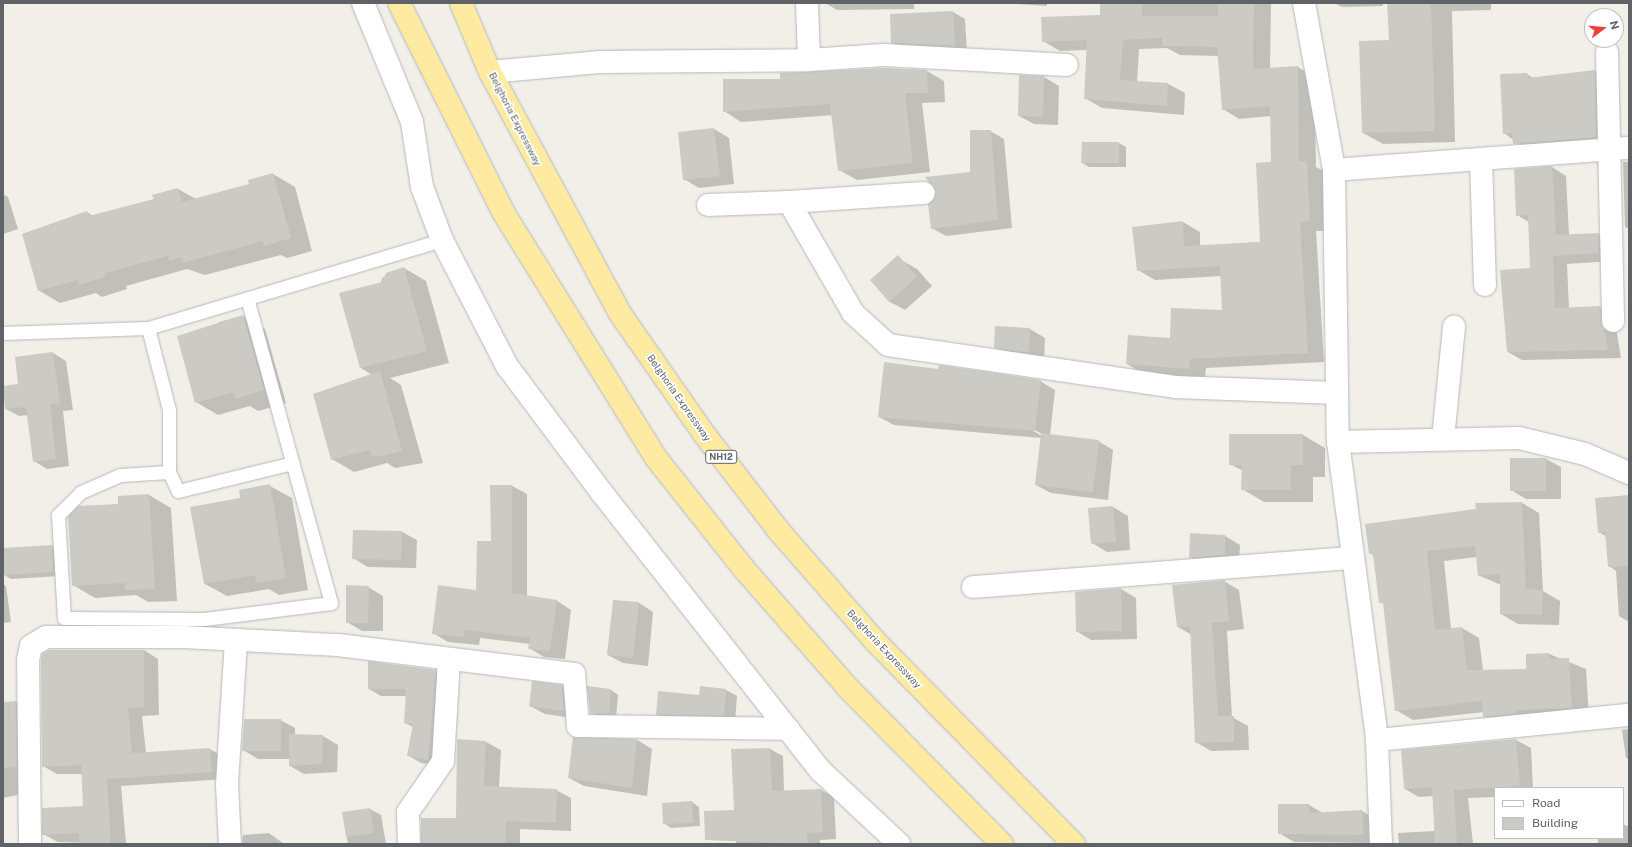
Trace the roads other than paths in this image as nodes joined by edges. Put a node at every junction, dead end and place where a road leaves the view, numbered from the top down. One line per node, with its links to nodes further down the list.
1 (363, 3): 16 (street)
2 (399, 3): 40 (highway)
3 (461, 3): 9 (highway, Belghoria Expressway / NH12)
4 (807, 3): 7 (street)
5 (1304, 3): 12 (street)
6 (1607, 52): 10 (street)
7 (809, 60): 8 (street); 9 (street)
8 (1067, 64)
9 (490, 72): 41 (highway, Belghoria Expressway / NH12)
10 (1620, 148): 11 (street); 19 (street)
11 (1481, 158): 12 (street); 17 (street)
12 (1334, 170): 23 (street)
13 (924, 193): 14 (street)
14 (789, 202): 15 (street); 23 (street)
15 (708, 205)
16 (442, 240): 18 (lane); 34 (street)
17 (1485, 285)
18 (248, 298): 21 (lane); 26 (lane)
19 (1613, 321)
20 (1454, 327): 24 (street)
21 (148, 328): 22 (lane); 27 (lane)
22 (3, 333)
23 (1337, 393): 25 (street)
24 (1443, 439): 25 (street); 28 (street)
25 (1338, 442): 29 (street)
26 (293, 463): 27 (lane); 27 (lane)
27 (169, 472)
28 (1629, 473)
29 (1352, 558): 30 (street); 35 (street)
30 (973, 587)
31 (236, 640): 32 (street); 36 (street); 37 (street)
32 (449, 659): 34 (street); 38 (street)
33 (1629, 715): 35 (street)
34 (788, 728): 39 (street)
35 (1377, 740): 42 (street)
36 (30, 844)
37 (230, 844)
38 (409, 844)
39 (899, 844)
40 (1002, 844)
41 (1074, 844)
42 (1381, 844)

